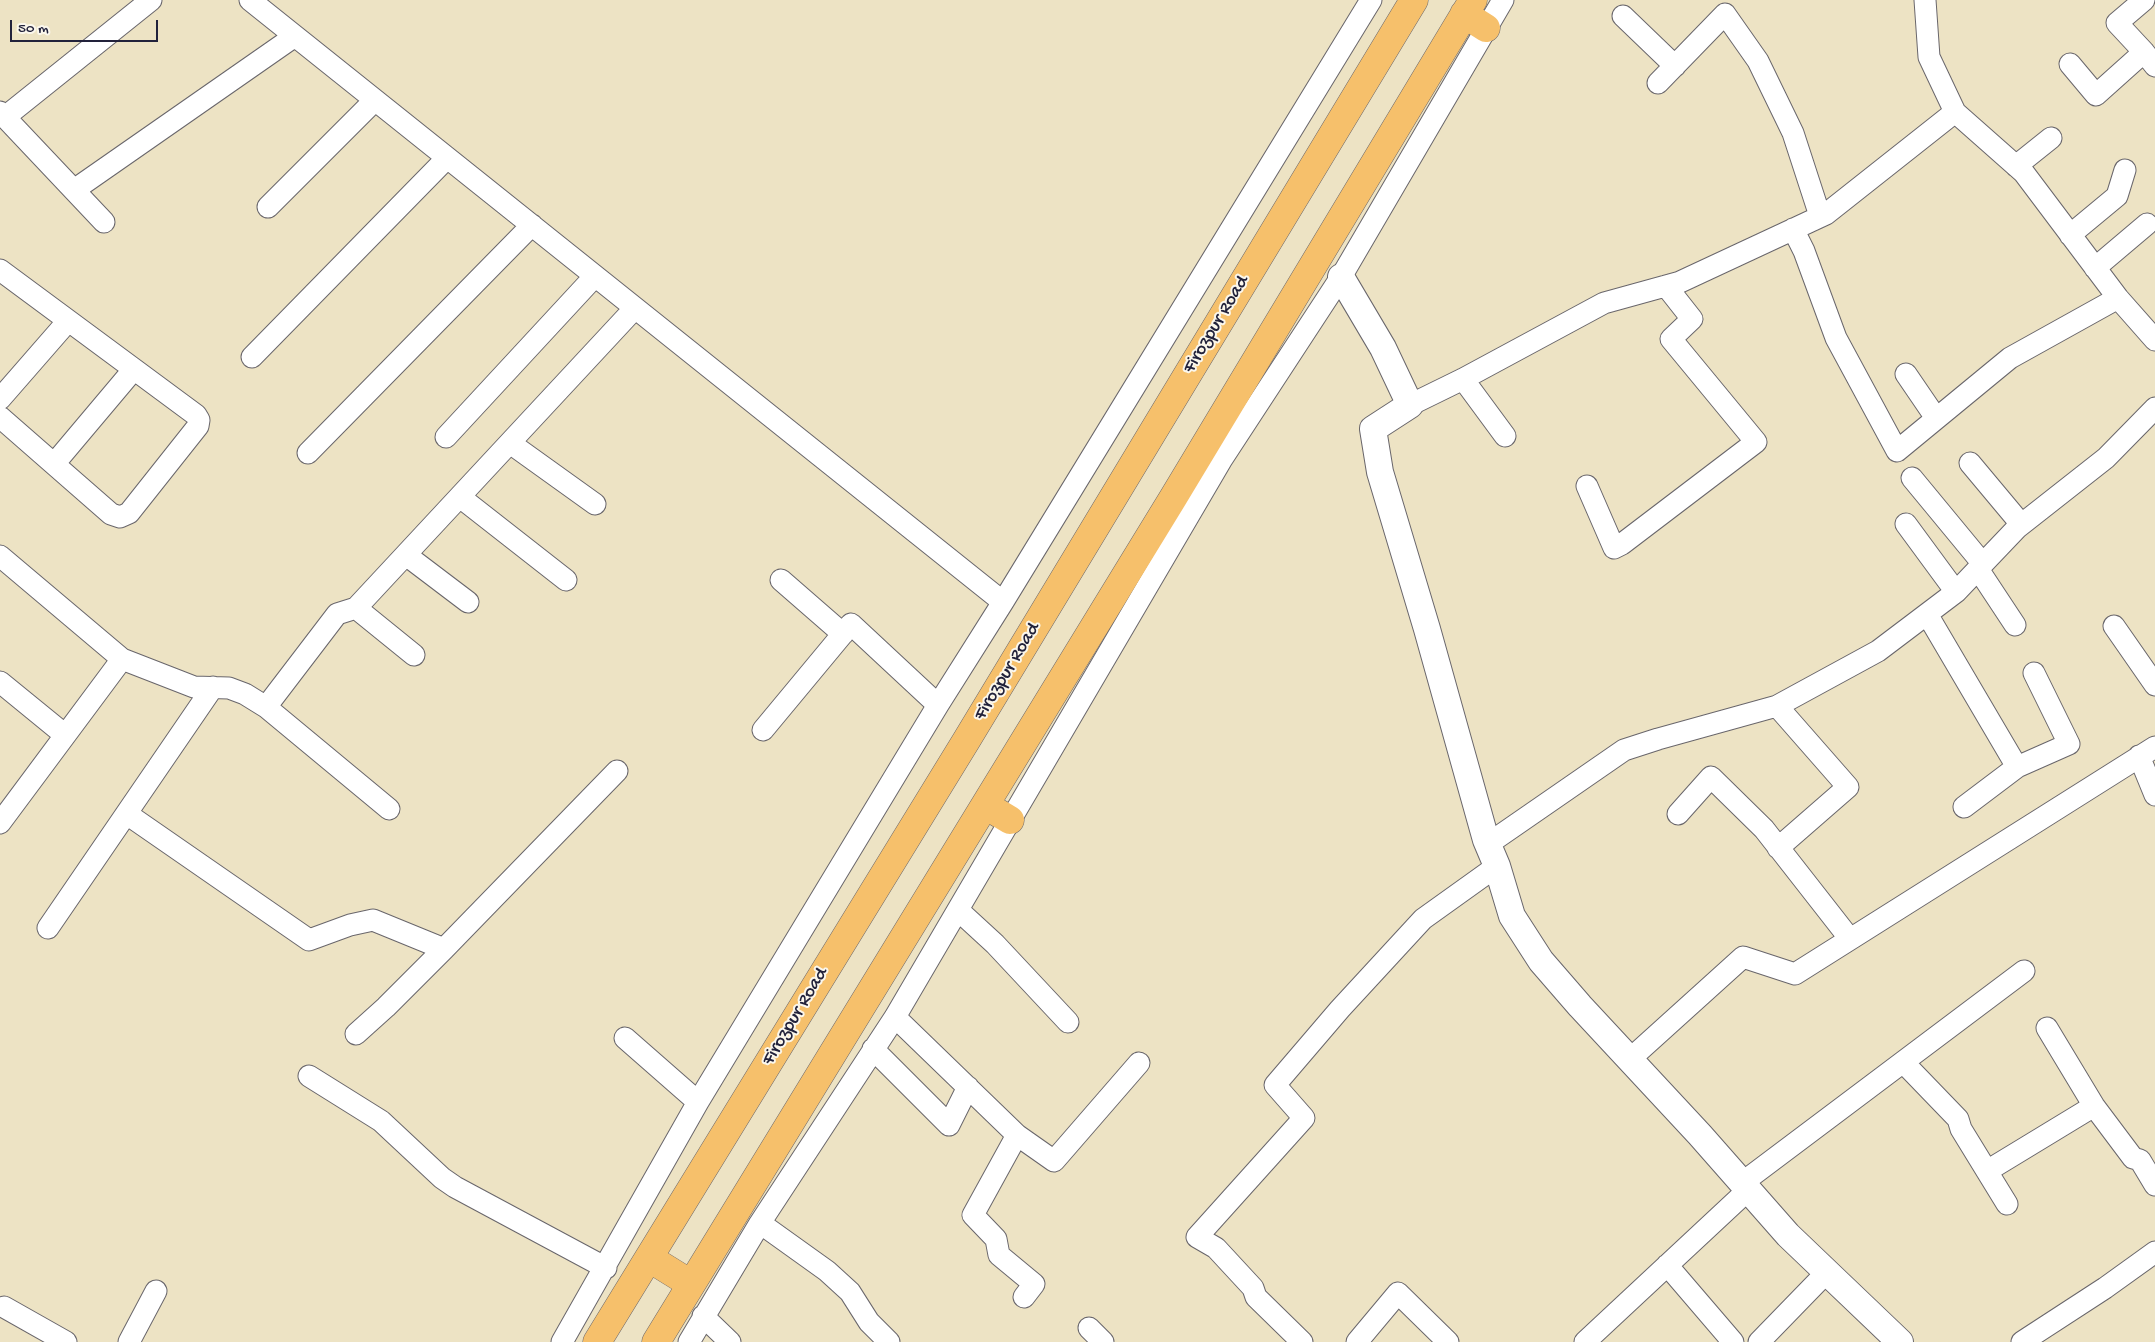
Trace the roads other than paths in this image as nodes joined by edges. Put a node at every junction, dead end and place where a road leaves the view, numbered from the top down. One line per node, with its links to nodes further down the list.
1 (151, 0): 17 (street)
2 (250, 0): 10 (street)
3 (1371, 0): 67 (street)
4 (1414, 0): 122 (highway, Firozpur Road)
5 (1503, 0): 8 (street)
6 (1925, 0): 16 (street)
7 (2144, 0): 11 (street)
8 (1474, 14): 33 (street); 88 (highway)
9 (1623, 16): 13 (street)
10 (295, 36): 15 (street); 22 (street)
11 (2149, 59): 12 (street)
12 (2070, 64)
13 (1675, 66): 14 (street); 24 (street)
14 (1658, 83)
15 (375, 100): 19 (street); 23 (street)
16 (1956, 112): 20 (street); 24 (street)
17 (2, 114): 22 (street)
18 (2051, 138): 20 (street)
19 (447, 158): 27 (street); 39 (street)
20 (2016, 166): 29 (street)
21 (2125, 170): 29 (street)
22 (74, 190): 25 (street)
23 (268, 207)
24 (1820, 216): 28 (street)
25 (104, 222)
26 (2147, 224): 30 (street)
27 (532, 225): 32 (street); 51 (street)
28 (1793, 229): 34 (street); 47 (street)
29 (2070, 235): 30 (street)
30 (2095, 268): 35 (street)
31 (0, 270): 37 (street)
32 (595, 276): 36 (street); 49 (street)
33 (1342, 277): 44 (street); 93 (street)
34 (1666, 286): 42 (street); 55 (street)
35 (2118, 298): 38 (street); 47 (street)
36 (635, 308): 50 (street); 67 (street)
37 (68, 320): 40 (street); 43 (street)
38 (2155, 340)
39 (252, 357)
40 (134, 369): 53 (street); 53 (street)
41 (1906, 374): 47 (street)
42 (1463, 379): 44 (street); 48 (street)
43 (0, 399)
44 (1410, 405): 96 (street)
45 (2155, 408): 59 (street)
46 (0, 417): 53 (street)
47 (1936, 418)
48 (1505, 436)
49 (446, 437)
50 (510, 443): 56 (street); 57 (street)
51 (308, 452)
52 (1970, 462): 59 (street)
53 (54, 464)
54 (1912, 478): 62 (street)
55 (1587, 486)
56 (460, 497): 60 (street); 63 (street)
57 (595, 504)
58 (1906, 524): 65 (street)
59 (2021, 524): 62 (street)
60 (406, 555): 66 (street); 68 (street)
61 (0, 556): 74 (street)
62 (1981, 566): 65 (street); 70 (street)
63 (566, 580)
64 (781, 580): 72 (street)
65 (1956, 592): 69 (street)
66 (468, 602)
67 (1003, 602): 79 (street)
68 (356, 608): 73 (street); 81 (street)
69 (1927, 614): 80 (street); 85 (street)
70 (2015, 625)
71 (2114, 626): 77 (street)
72 (842, 634): 79 (street); 82 (street)
73 (414, 656)
74 (122, 659): 78 (street); 83 (street)
75 (2034, 673): 85 (street)
76 (0, 682): 83 (street)
77 (2155, 685)
78 (213, 687): 81 (street); 91 (street)
79 (938, 705): 113 (street)
80 (1777, 706): 95 (street); 96 (street)
81 (266, 707): 90 (street)
82 (763, 730)
83 (65, 735): 94 (street)
84 (2147, 752): 87 (street); 99 (street)
85 (2017, 767): 89 (street)
86 (617, 771): 100 (street)
87 (2155, 795)
88 (985, 805): 93 (highway); 126 (highway)
89 (1964, 807)
90 (389, 809)
91 (127, 814): 98 (street); 100 (street)
92 (1678, 814): 95 (street)
93 (1010, 820): 97 (street)
94 (0, 823)
95 (1778, 848): 99 (street)
96 (1492, 855): 108 (street); 139 (street)
97 (958, 910): 102 (street); 103 (street)
98 (48, 928)
99 (1850, 939): 108 (street)
100 (444, 949): 105 (street)
101 (2024, 971): 109 (street)
102 (895, 1017): 107 (street); 112 (street)
103 (1068, 1022)
104 (2047, 1028): 114 (street)
105 (356, 1034)
106 (625, 1038): 113 (street)
107 (873, 1048): 112 (street); 120 (street)
108 (1629, 1060): 118 (street)
109 (1903, 1062): 116 (street); 118 (street)
110 (1139, 1063): 115 (street)
111 (309, 1076): 124 (street)
112 (968, 1087): 115 (street)
113 (698, 1102): 124 (street)
114 (2094, 1106): 116 (street); 117 (street)
115 (1016, 1135): 128 (street)
116 (1987, 1171): 119 (street)
117 (2155, 1185)
118 (1745, 1186): 123 (street); 125 (street)
119 (2007, 1204)
120 (760, 1223): 130 (street); 138 (street)
121 (2155, 1252): 146 (street)
122 (649, 1258): 126 (highway); 134 (highway, Firozpur Road)
123 (1667, 1265): 142 (street); 143 (street)
124 (606, 1268): 133 (street)
125 (1827, 1272): 144 (street); 145 (street)
126 (691, 1284): 135 (highway)
127 (156, 1291): 132 (street)
128 (1024, 1297)
129 (4, 1307): 131 (street)
130 (703, 1316): 136 (street); 137 (street)
131 (66, 1342)
132 (129, 1342)
133 (562, 1342)
134 (597, 1342)
135 (656, 1342)
136 (689, 1342)
137 (730, 1342)
138 (889, 1342)
139 (1302, 1342)
140 (1357, 1342): 141 (street)
141 (1448, 1342)
142 (1585, 1342)
143 (1733, 1342)
144 (1758, 1342)
145 (1900, 1342)
146 (2022, 1342)

